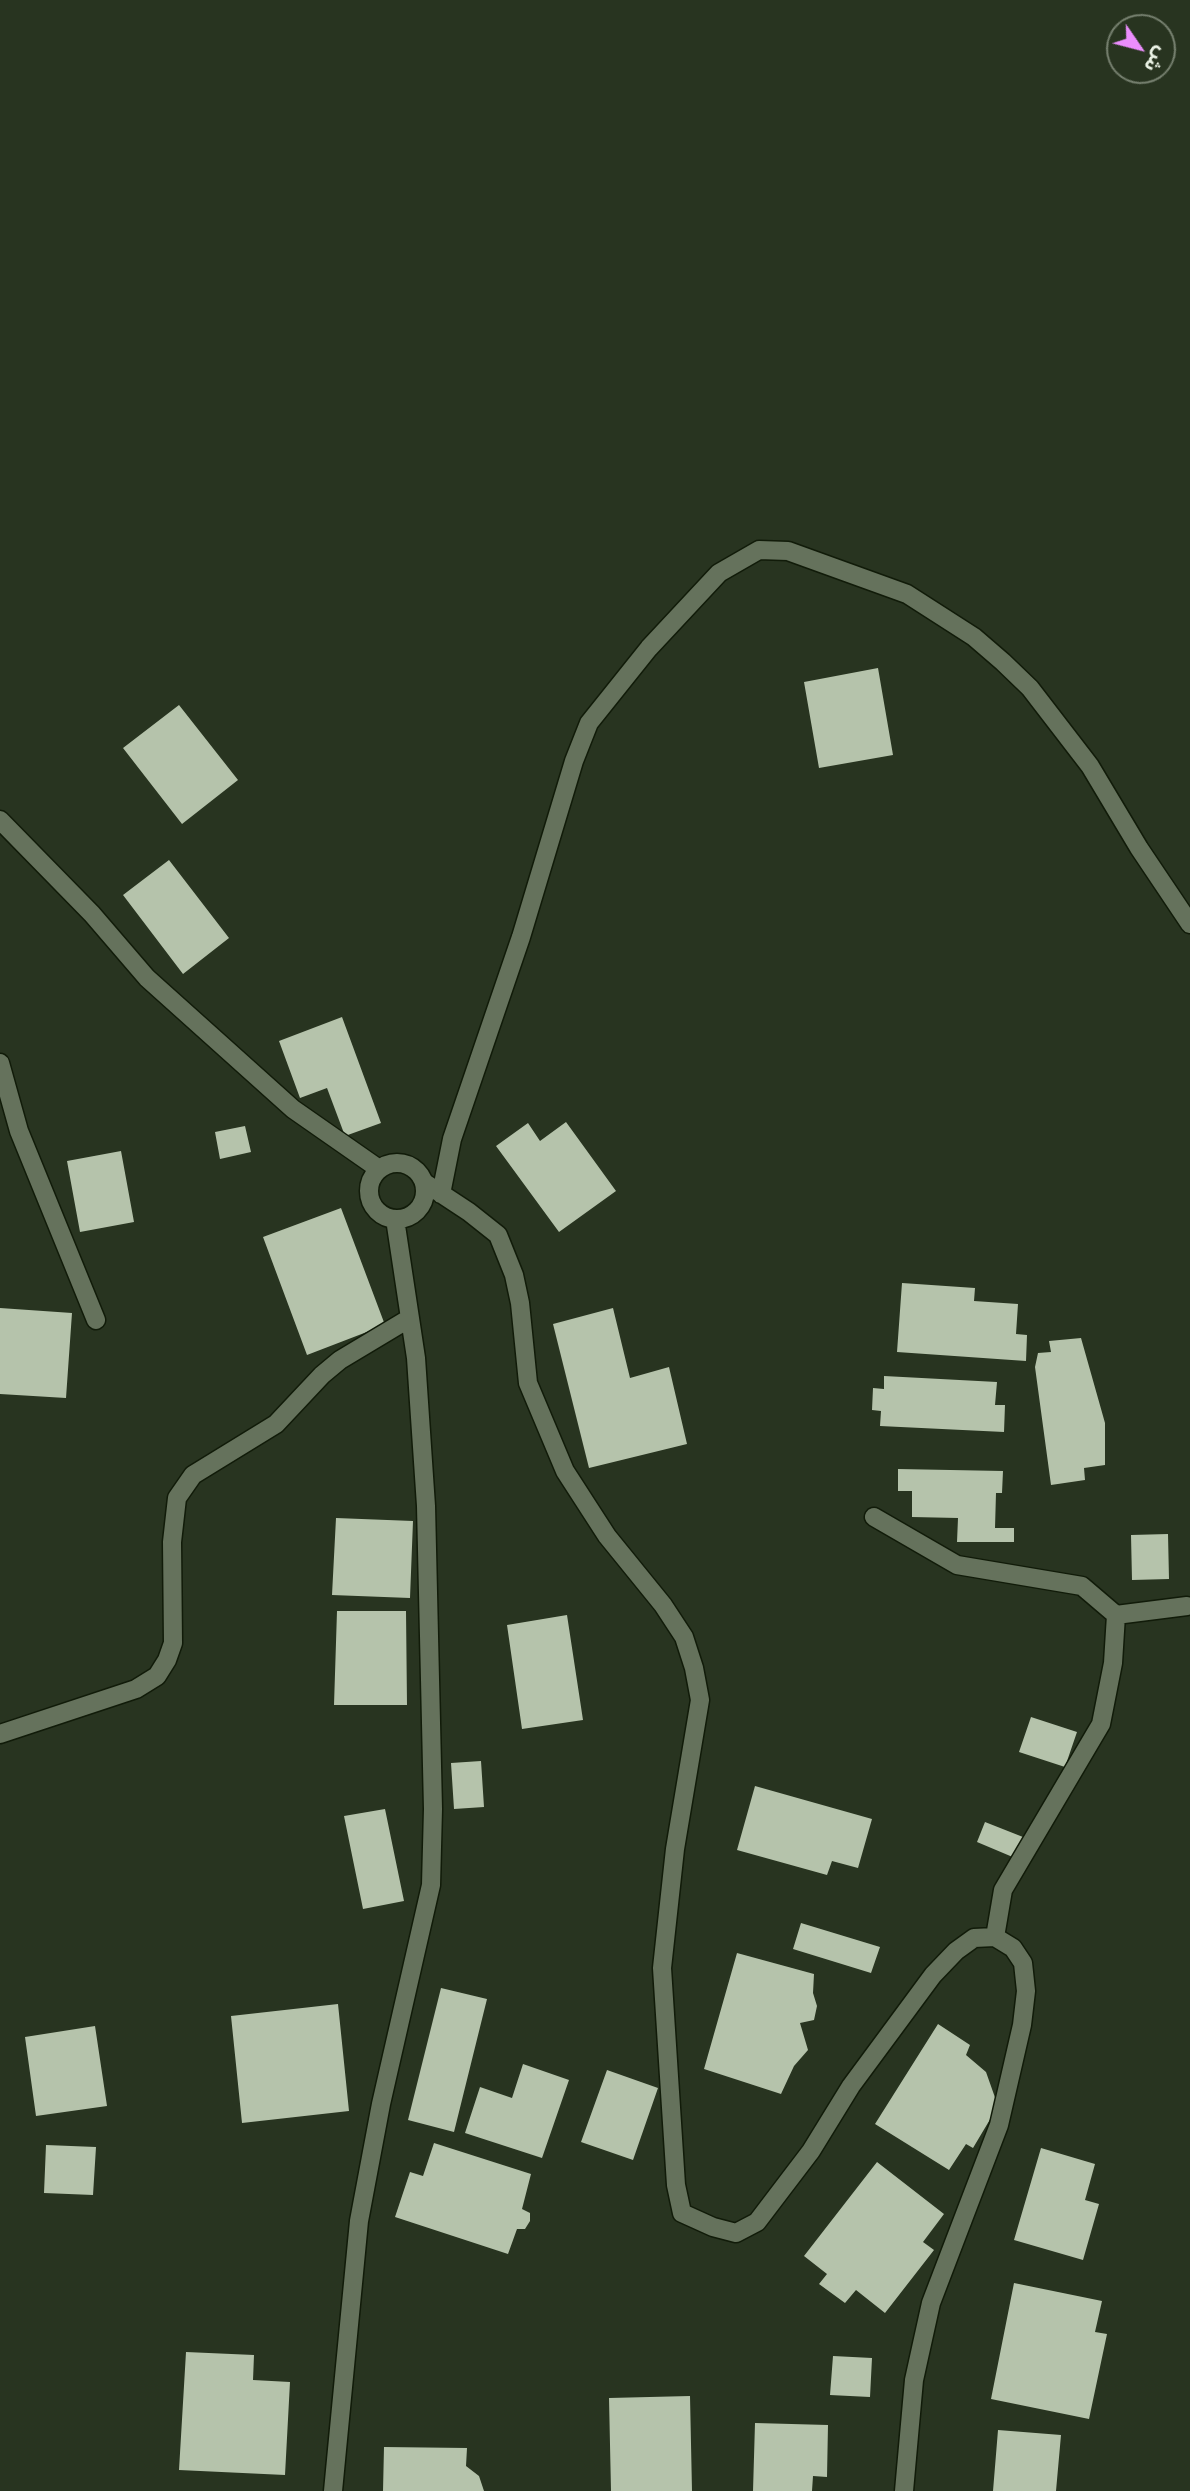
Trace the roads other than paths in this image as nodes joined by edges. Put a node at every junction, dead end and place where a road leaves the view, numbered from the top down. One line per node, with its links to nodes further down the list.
1 (0, 820): 4 (street)
2 (1190, 924): 6 (street)
3 (0, 1063): 9 (street)
4 (379, 1169): 5 (street); 7 (street)
5 (425, 1183): 6 (street); 7 (street)
6 (441, 1194): 14 (street)
7 (395, 1219): 8 (street)
8 (410, 1318): 13 (street); 15 (street)
9 (96, 1320)
10 (874, 1517): 12 (street)
11 (1187, 1606): 12 (street)
12 (1116, 1615): 14 (street)
13 (0, 1734)
14 (995, 1937): 16 (street)
15 (333, 2491)
16 (904, 2491)

